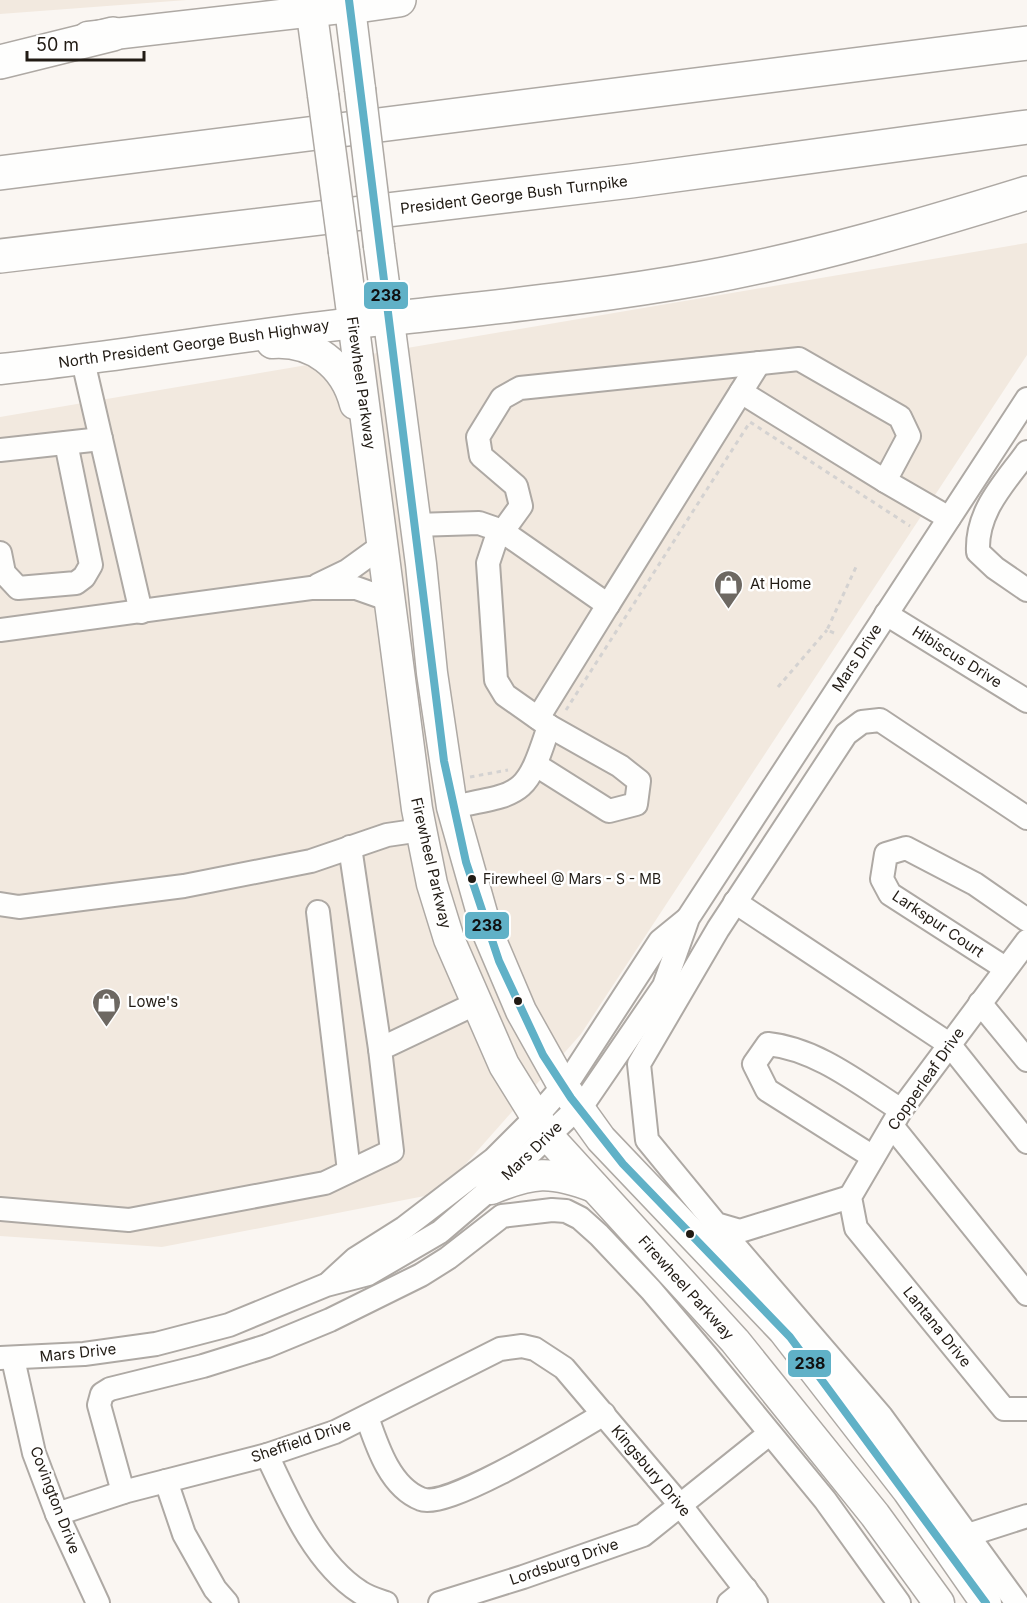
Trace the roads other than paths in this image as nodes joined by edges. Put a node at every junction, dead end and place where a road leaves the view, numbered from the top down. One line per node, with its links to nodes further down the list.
1 (399, 0): 2 (highway)
2 (350, 3): 3 (main road); 12 (main road, bridge)
3 (311, 6): 4 (main road); 13 (main road, Firewheel Parkway, bridge)
4 (113, 34): 6 (main road); 7 (highway)
5 (1027, 43): 9 (highway)
6 (0, 48)
7 (0, 62)
8 (1027, 127): 11 (highway, President George Bush Turnpike)
9 (0, 173)
10 (1027, 193): 12 (highway)
11 (0, 256)
12 (388, 319): 13 (main road, North President George Bush Highway); 28 (main road)
13 (353, 323): 14 (main road, North President George Bush Highway); 20 (main road, Firewheel Parkway)
14 (159, 347): 15 (main road, North President George Bush Highway); 20 (main road)
15 (83, 361): 17 (main road, North President George Bush Highway); 21 (street)
16 (759, 363): 18 (street); 25 (street); 27 (street)
17 (0, 369)
18 (741, 392): 25 (street); 36 (street)
19 (1027, 399): 26 (street, Mars Drive)
20 (368, 434): 29 (main road, Firewheel Parkway)
21 (101, 439): 22 (street); 30 (street)
22 (66, 443): 23 (street); 31 (street)
23 (0, 450)
24 (1027, 452): 34 (street)
25 (885, 481): 26 (street)
26 (949, 518): 38 (street, Mars Drive)
27 (502, 531): 28 (street); 36 (street); 41 (street)
28 (416, 533): 43 (main road)
29 (384, 545): 33 (street); 35 (main road, Firewheel Parkway)
30 (129, 561): 31 (street); 37 (street)
31 (91, 565): 32 (street)
32 (1, 566)
33 (311, 588): 35 (street); 37 (street)
34 (1027, 590)
35 (390, 600): 45 (main road, Firewheel Parkway)
36 (608, 605): 41 (street)
37 (141, 612): 39 (street)
38 (886, 614): 40 (street, Hibiscus Drive); 58 (street, Mars Drive)
39 (0, 630)
40 (1027, 700)
41 (549, 719): 42 (street); 42 (street)
42 (536, 765): 43 (street)
43 (452, 807): 45 (main road); 58 (main road)
44 (1027, 818): 47 (street)
45 (419, 820): 46 (street); 53 (main road, Firewheel Parkway)
46 (350, 847): 48 (street); 56 (street)
47 (735, 902): 55 (street); 68 (street)
48 (0, 904)
49 (318, 912): 63 (street)
50 (1027, 920): 52 (street, Larkspur Court)
51 (1027, 941): 52 (street, Copperleaf Drive)
52 (1005, 968): 54 (street, Copperleaf Drive)
53 (477, 1003): 56 (street); 60 (main road, Firewheel Parkway)
54 (980, 1003): 55 (street, Copperleaf Drive); 57 (street)
55 (949, 1044): 59 (street, Copperleaf Drive); 61 (street)
56 (380, 1049): 63 (street)
57 (1027, 1060)
58 (570, 1096): 60 (street, Mars Drive); 91 (main road)
59 (897, 1118): 62 (street, Copperleaf Drive); 62 (street); 70 (street)
60 (542, 1126): 64 (main road, Firewheel Parkway); 65 (street, Mars Drive); 69 (street, Mars Drive)
61 (1027, 1142)
62 (873, 1157): 66 (street, Copperleaf Drive)
63 (349, 1171): 67 (street)
64 (597, 1188): 65 (main road); 90 (main road, Firewheel Parkway)
65 (491, 1189): 69 (street, Mars Drive)
66 (850, 1197): 68 (street); 73 (street, Lantana Drive)
67 (0, 1209)
68 (716, 1224): 83 (street)
69 (326, 1285): 72 (street, Mars Drive)
70 (1027, 1294)
71 (535, 1349): 74 (street, Kingsbury Drive); 75 (street, Sheffield Drive)
72 (6, 1358): 81 (street, Covington Drive)
73 (1027, 1410)
74 (604, 1414): 75 (street); 80 (street, Kingsbury Drive)
75 (367, 1417): 77 (street, Sheffield Drive)
76 (769, 1434): 79 (street); 80 (street, Lordsburg Drive); 89 (street)
77 (267, 1455): 78 (street, Sheffield Drive); 87 (street)
78 (166, 1481): 79 (street, Sheffield Drive); 86 (street)
79 (123, 1492): 81 (street, Sheffield Drive)
80 (681, 1506): 84 (street, Kingsbury Drive); 88 (street, Lordsburg Drive)
81 (57, 1514): 85 (street, Covington Drive)
82 (1027, 1516): 83 (street)
83 (968, 1535): 92 (street)
84 (744, 1598)
85 (98, 1603)
86 (227, 1603)
87 (386, 1603)
88 (440, 1603)
89 (899, 1603)
90 (939, 1603)
91 (986, 1603)
92 (1017, 1603)

